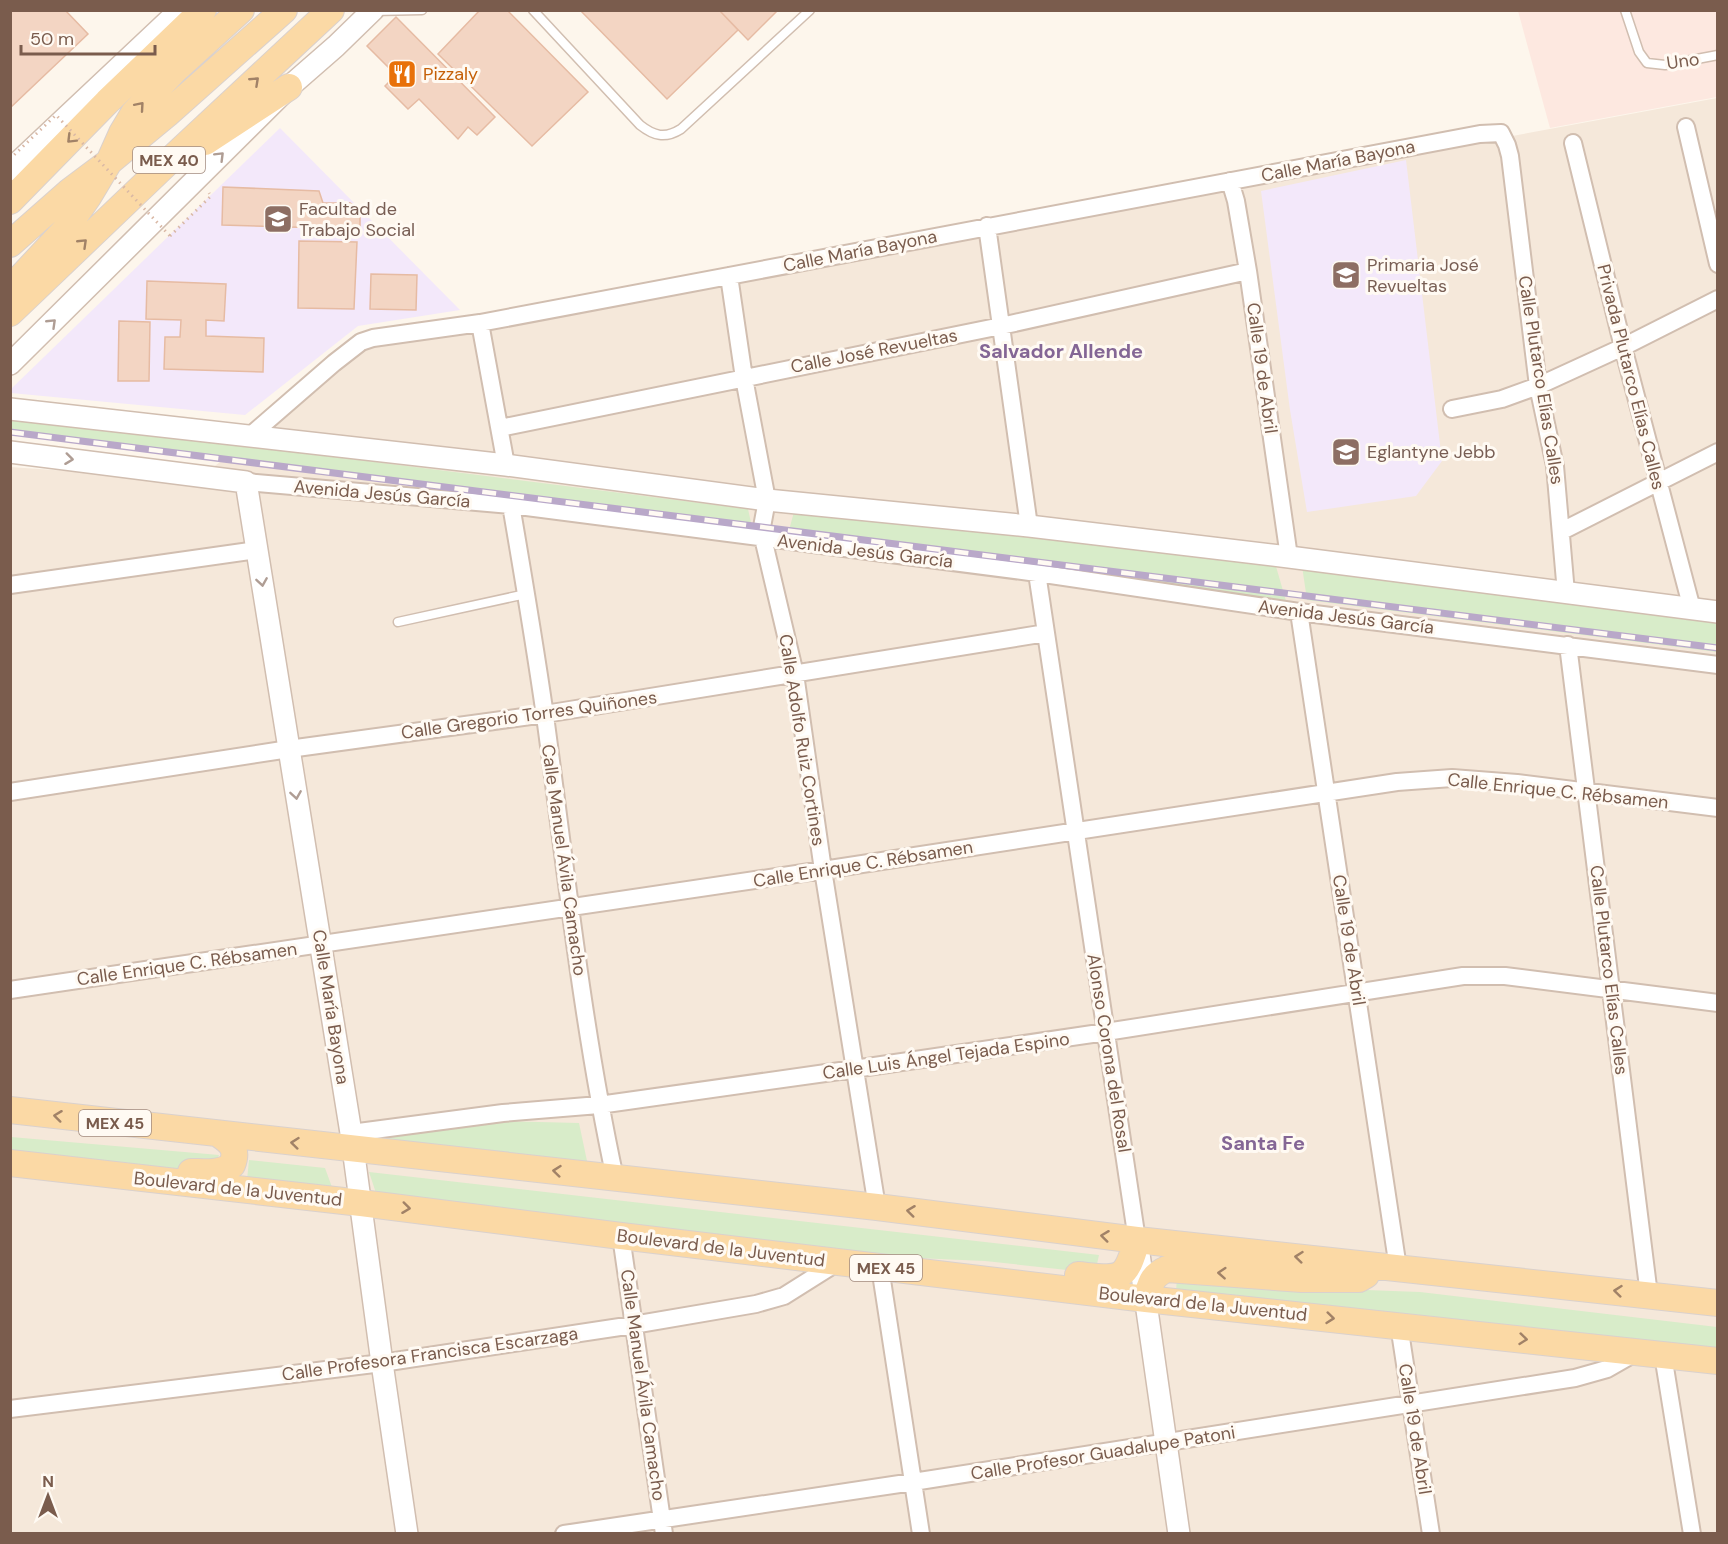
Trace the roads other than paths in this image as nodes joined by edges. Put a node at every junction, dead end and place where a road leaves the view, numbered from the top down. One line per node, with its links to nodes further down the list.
1 (180, 10): 18 (street)
2 (203, 10): 20 (main road, one-way to 20)
3 (241, 10): 16 (main road, one-way to 3)
4 (284, 10): 16 (main road, MEX 40)
5 (331, 10): 17 (main road, MEX 40, one-way to 5)
6 (422, 10): 10 (lane)
7 (533, 10): 8 (lane)
8 (810, 10)
9 (1625, 10): 11 (lane, Uno)
10 (372, 11): 12 (street)
11 (1718, 55)
12 (289, 87): 17 (main road); 32 (street, one-way to 12)
13 (1686, 127): 23 (street)
14 (1502, 133): 19 (street, Calle María Bayona); 34 (street, Calle Plutarco Elías Calles)
15 (1573, 143): 31 (street, Privada Plutarco Elías Calles)
16 (109, 162): 22 (main road, MEX 40); 26 (main road)
17 (168, 162): 28 (main road, MEX 40, one-way to 17)
18 (10, 170)
19 (1230, 181): 21 (street, Calle María Bayona); 24 (street, Calle 19 de Abril)
20 (10, 201)
21 (987, 226): 25 (street, Calle María Bayona); 30 (street)
22 (10, 244)
23 (1718, 264)
24 (1248, 271): 30 (street, Calle José Revueltas); 50 (street, Calle 19 de Abril)
25 (729, 276): 29 (street, Calle María Bayona); 33 (street, Calle Adolfo Ruiz Cortines)
26 (10, 290)
27 (1718, 299): 31 (street)
28 (10, 313)
29 (480, 323): 37 (street); 38 (street, Calle María Bayona)
30 (1000, 326): 33 (street, Calle José Revueltas); 46 (street)
31 (1623, 347): 34 (street); 42 (street, Privada Plutarco Elías Calles)
32 (10, 364)
33 (744, 378): 37 (street, Calle José Revueltas); 44 (street, Calle Adolfo Ruiz Cortines)
34 (1538, 386): 36 (street); 47 (street, Calle Plutarco Elías Calles)
35 (10, 409): 38 (street)
36 (1452, 409)
37 (500, 428): 41 (street)
38 (251, 435): 41 (street)
39 (10, 452): 43 (street, Avenida Jesús García, one-way to 43)
40 (1718, 452): 42 (street)
41 (506, 465): 44 (street)
42 (1658, 481): 47 (street); 55 (street, Privada Plutarco Elías Calles)
43 (246, 482): 45 (street, Avenida Jesús García); 49 (street, Calle María Bayona)
44 (767, 500): 46 (street); 48 (street, Calle Adolfo Ruiz Cortines)
45 (511, 505): 48 (street, Avenida Jesús García); 54 (street, Calle Manuel Ávila Camacho)
46 (1029, 526): 50 (street)
47 (1562, 531): 53 (street, Calle Plutarco Elías Calles)
48 (763, 538): 51 (street, Avenida Jesús García); 62 (street, Calle Adolfo Ruiz Cortines)
49 (257, 550): 52 (street); 64 (street, Calle María Bayona, one-way to 64)
50 (1289, 557): 53 (street)
51 (1037, 573): 56 (street, Avenida Jesús García); 59 (street, Alonso Corona del Rosal)
52 (10, 585)
53 (1566, 593): 55 (street)
54 (526, 594): 58 (lane); 63 (street, Calle Manuel Ávila Camacho)
55 (1692, 609): 57 (street)
56 (1299, 612): 60 (street, Avenida Jesús García); 65 (street, Calle 19 de Abril)
57 (1718, 612)
58 (398, 622)
59 (1046, 633): 62 (street, Calle Gregorio Torres Quiñones); 69 (street, Alonso Corona del Rosal)
60 (1568, 645): 61 (street, Avenida Jesús García); 67 (street, Calle Plutarco Elías Calles)
61 (1718, 665)
62 (795, 674): 63 (street, Calle Gregorio Torres Quiñones); 70 (street, Calle Adolfo Ruiz Cortines)
63 (545, 714): 64 (street, Calle Gregorio Torres Quiñones); 71 (street, Calle Manuel Ávila Camacho)
64 (289, 749): 66 (street, Calle Gregorio Torres Quiñones); 72 (street, Calle María Bayona, one-way to 72)
65 (1326, 791): 67 (street, Calle Enrique C. Rébsamen); 69 (street, Calle Enrique C. Rébsamen); 75 (street, Calle 19 de Abril)
66 (10, 792)
67 (1587, 793): 68 (street, Calle Enrique C. Rébsamen); 74 (street, Calle Plutarco Elías Calles)
68 (1718, 808)
69 (1076, 831): 70 (street, Calle Enrique C. Rébsamen); 77 (street, Alonso Corona del Rosal)
70 (823, 870): 71 (street, Calle Enrique C. Rébsamen); 78 (street, Calle Adolfo Ruiz Cortines)
71 (569, 907): 72 (street, Calle Enrique C. Rébsamen); 79 (street, Calle Manuel Ávila Camacho)
72 (320, 944): 73 (street, Calle Enrique C. Rébsamen); 82 (street, Calle María Bayona)
73 (10, 990)
74 (1611, 990): 75 (street, Calle Luis Ángel Tejada Espino); 76 (street, Calle Luis Ángel Tejada Espino); 94 (street, Calle Plutarco Elías Calles)
75 (1356, 992): 77 (street, Calle Luis Ángel Tejada Espino); 92 (street, Calle 19 de Abril)
76 (1718, 1003)
77 (1106, 1032): 78 (street, Calle Luis Ángel Tejada Espino); 89 (street, Alonso Corona del Rosal)
78 (854, 1069): 79 (street, Calle Luis Ángel Tejada Espino); 87 (street, Calle Adolfo Ruiz Cortines)
79 (599, 1105): 82 (street, Calle Luis Ángel Tejada Espino); 85 (street, Calle Manuel Ávila Camacho)
80 (10, 1110): 81 (main road, MEX 45, one-way to 80)
81 (220, 1135): 82 (main road, MEX 45, one-way to 81); 84 (main road)
82 (352, 1141): 85 (main road, MEX 45, one-way to 82); 86 (street, Calle María Bayona)
83 (10, 1164): 84 (main road, Boulevard de la Juventud / MEX 45)
84 (56, 1169): 86 (main road, Boulevard de la Juventud / MEX 45)
85 (615, 1178): 87 (main road, MEX 45)
86 (361, 1203): 88 (main road, Boulevard de la Juventud / MEX 45, one-way to 88); 102 (street, Calle María Bayona)
87 (877, 1207): 89 (main road, MEX 45, one-way to 87)
88 (621, 1236): 90 (main road, Boulevard de la Juventud / MEX 45); 97 (street, Calle Manuel Ávila Camacho)
89 (1137, 1240): 92 (main road, MEX 45, one-way to 89); 93 (main road); 95 (street, Alonso Corona del Rosal)
90 (838, 1263): 91 (main road, Boulevard de la Juventud / MEX 45); 97 (street, Calle Profesora Francisca Escarzaga)
91 (880, 1267): 93 (main road, Boulevard de la Juventud / MEX 45); 106 (street)
92 (1390, 1267): 94 (main road, MEX 45, one-way to 92); 95 (main road, one-way to 95)
93 (944, 1275): 95 (main road, Boulevard de la Juventud / MEX 45)
94 (1649, 1295): 96 (main road, MEX 45)
95 (1146, 1299): 98 (main road, Boulevard de la Juventud / MEX 45, one-way to 98); 105 (street, Alonso Corona del Rosal)
96 (1718, 1303)
97 (633, 1325): 102 (street, Calle Profesora Francisca Escarzaga); 107 (street, Calle Manuel Ávila Camacho)
98 (1399, 1325): 99 (main road, Boulevard de la Juventud / MEX 45, one-way to 99); 103 (street, Calle 19 de Abril)
99 (1636, 1352): 100 (main road, Boulevard de la Juventud / MEX 45); 103 (street, Calle Profesor Guadalupe Patoni)
100 (1663, 1355): 101 (main road, Boulevard de la Juventud / MEX 45); 113 (street)
101 (1718, 1361)
102 (382, 1363): 104 (street, Calle Profesora Francisca Escarzaga); 108 (street, Calle María Bayona)
103 (1411, 1404): 105 (street, Calle Profesor Guadalupe Patoni); 112 (street, Calle 19 de Abril)
104 (10, 1409)
105 (1166, 1443): 106 (street, Calle Profesor Guadalupe Patoni); 111 (street, Alonso Corona del Rosal)
106 (913, 1482): 107 (street, Calle Profesor Guadalupe Patoni); 110 (street)
107 (663, 1526): 109 (street, Calle Profesor Guadalupe Patoni)
108 (407, 1533)
109 (564, 1533)
110 (921, 1533)
111 (1179, 1533)
112 (1431, 1533)
113 (1692, 1533)

